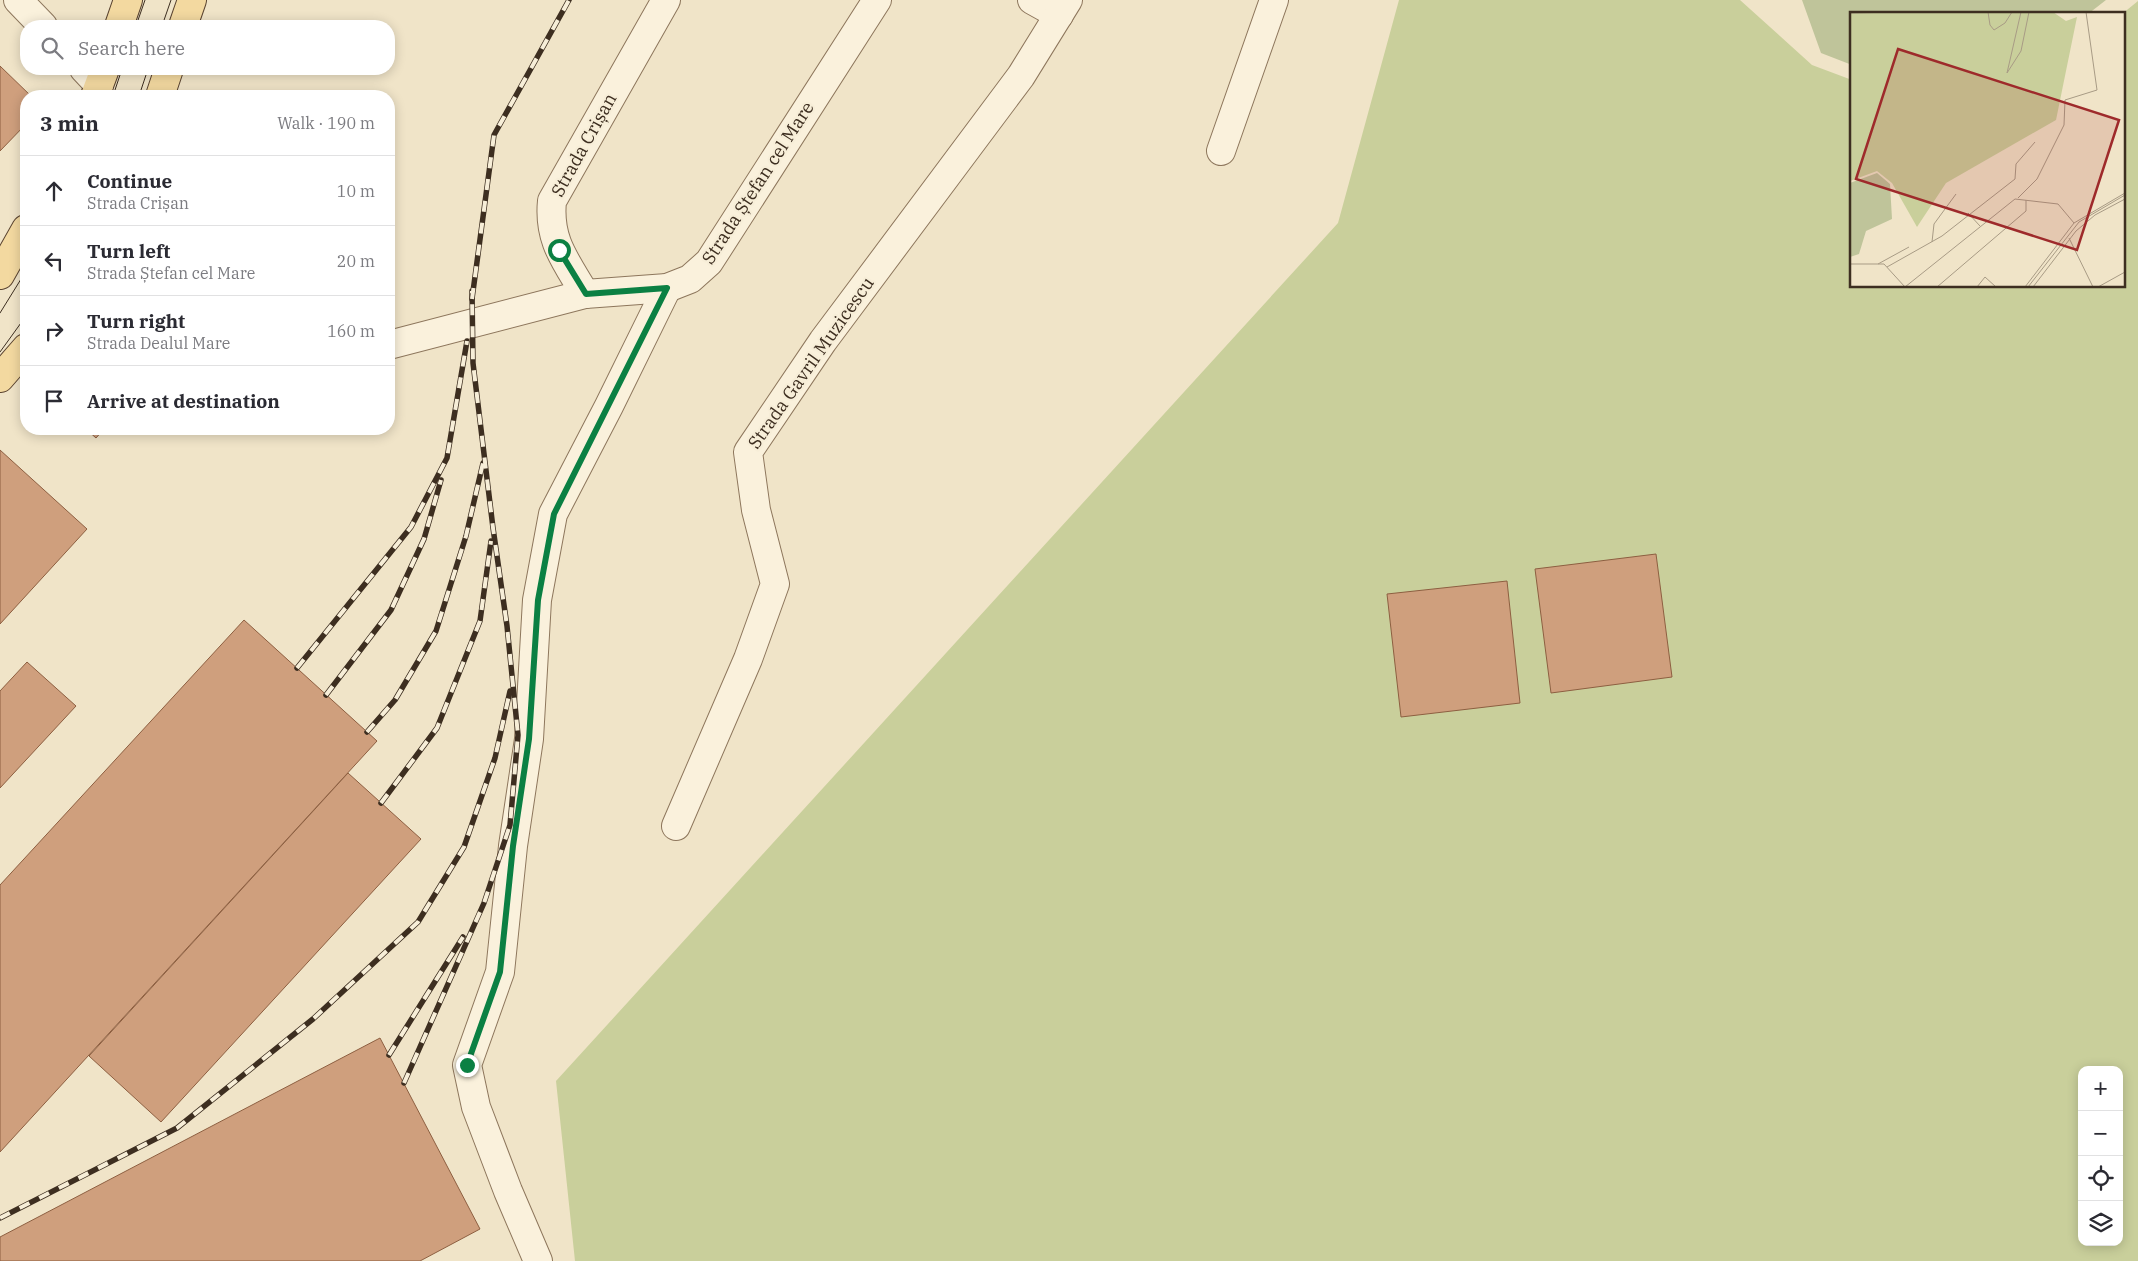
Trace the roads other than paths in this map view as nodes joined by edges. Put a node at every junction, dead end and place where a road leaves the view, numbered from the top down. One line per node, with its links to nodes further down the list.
1 (18, 0): 9 (street)
2 (128, 0): 10 (main road)
3 (192, 0): 11 (main road)
4 (666, 0): 18 (street, Strada Crișan)
5 (876, 0): 17 (street, Strada Ștefan cel Mare)
6 (1032, 0): 8 (street)
7 (1274, 0): 14 (street)
8 (1063, 8): 22 (street, Strada Gavril Muzicescu)
9 (37, 20)
10 (121, 20)
11 (185, 20)
12 (167, 75): 13 (main road)
13 (162, 90)
14 (1221, 151)
15 (20, 240): 16 (main road)
16 (0, 275)
17 (667, 288): 18 (street, Strada Ștefan cel Mare); 23 (street)
18 (586, 294): 19 (street, Strada Ștefan cel Mare)
19 (395, 343)
20 (20, 355): 21 (main road)
21 (0, 378)
22 (676, 826)
23 (538, 1261)

